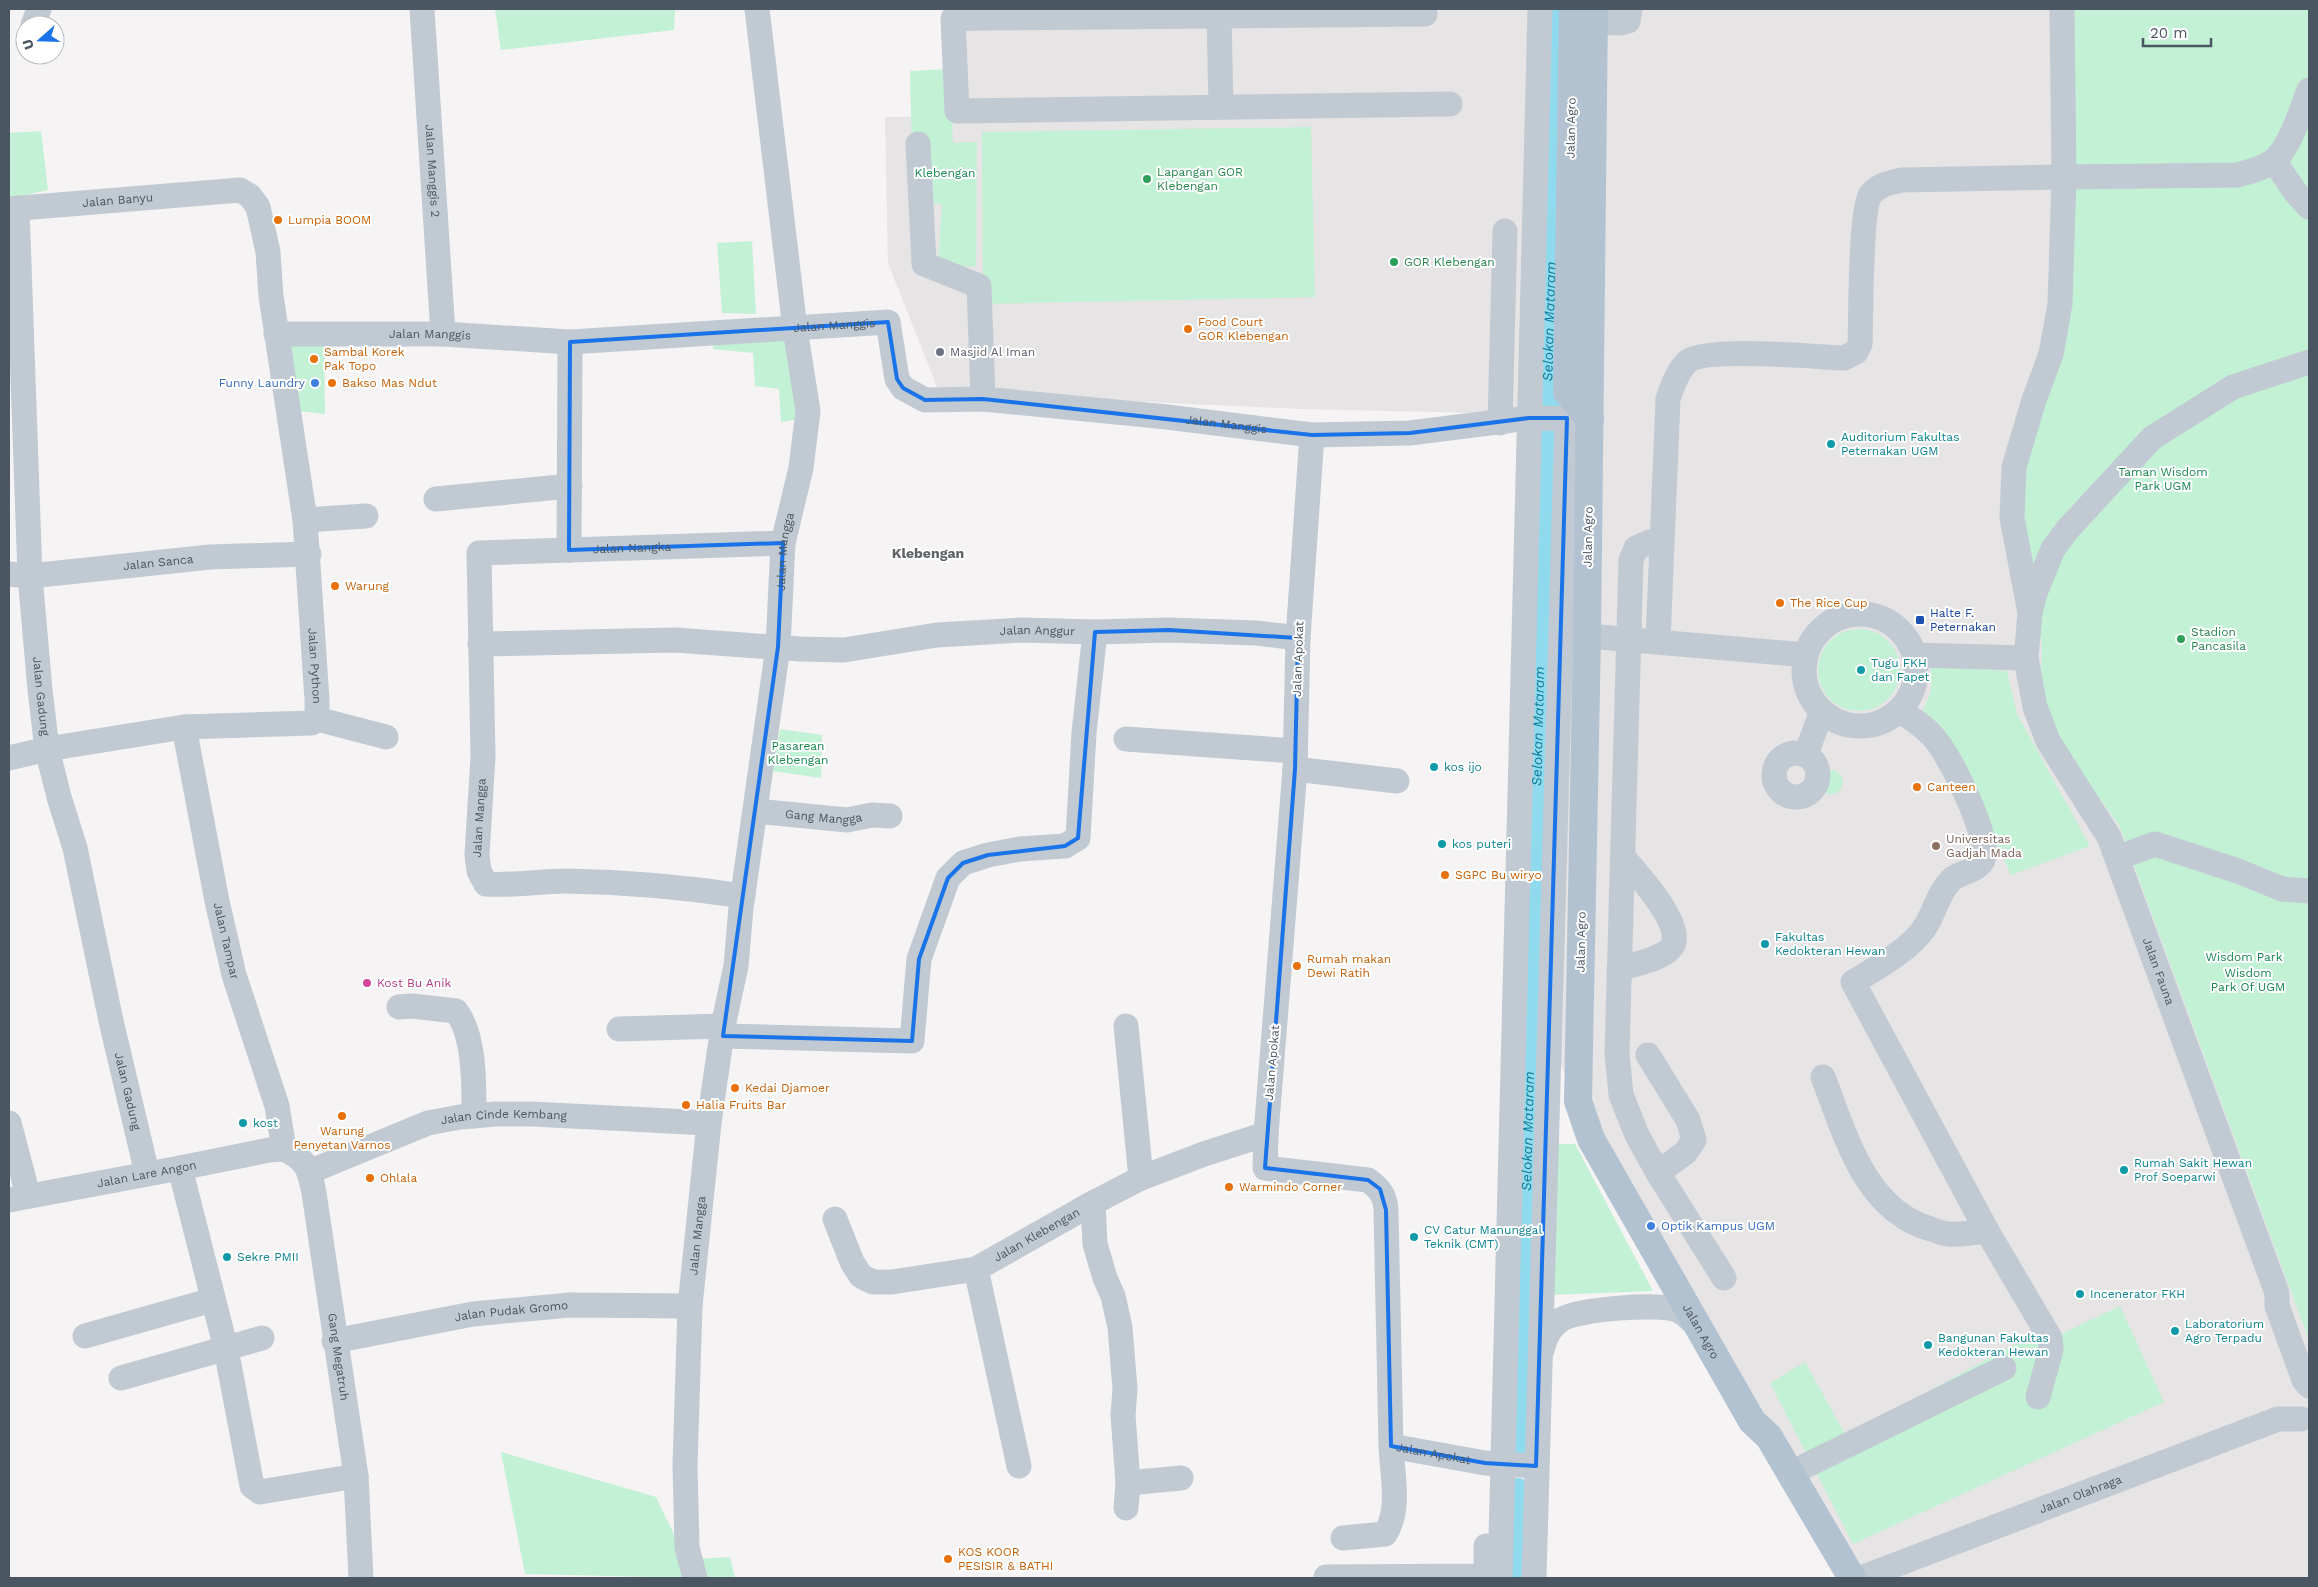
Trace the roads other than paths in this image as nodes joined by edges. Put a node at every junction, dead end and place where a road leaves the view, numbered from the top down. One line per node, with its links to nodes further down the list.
1 (422, 9): 21 (street, Jalan Manggis 2)
2 (757, 9): 19 (street, Jalan Mangga)
3 (1540, 9): 25 (street)
4 (1630, 9): 6 (street)
5 (2062, 9): 15 (street)
6 (1587, 13): 25 (main road, Jalan Agro)
7 (974, 14): 9 (street); 12 (street)
8 (1425, 14): 9 (street)
9 (1219, 16): 12 (street)
10 (2309, 90): 14 (street)
11 (1450, 104): 12 (street)
12 (1221, 107)
13 (918, 144): 24 (street)
14 (2274, 160): 15 (street); 16 (street)
15 (2064, 177): 32 (street); 38 (street)
16 (2309, 207)
17 (13, 209): 20 (street, Jalan Banyu); 37 (street, Jalan Gadung)
18 (1505, 231): 26 (street)
19 (795, 329): 22 (street, Jalan Manggis); 24 (street, Jalan Manggis); 33 (street, Jalan Mangga)
20 (276, 334): 21 (street, Jalan Manggis); 31 (street, Jalan Python)
21 (443, 334): 22 (street, Jalan Manggis)
22 (570, 342): 28 (street)
23 (2309, 362): 38 (street)
24 (983, 400): 27 (street, Jalan Manggis)
25 (1556, 418): 26 (street, Jalan Manggis); 40 (main road, Jalan Agro); 97 (street); 106 (street)
26 (1500, 423): 27 (street, Jalan Manggis)
27 (1312, 435): 41 (street, Jalan Apokat)
28 (570, 486): 29 (street); 34 (street)
29 (436, 499)
30 (366, 516): 31 (street)
31 (305, 520): 36 (street, Jalan Python)
32 (1662, 542): 42 (street); 43 (street)
33 (783, 544): 34 (street, Jalan Nangka); 45 (street, Jalan Mangga)
34 (569, 550): 35 (street, Jalan Nangka)
35 (480, 553): 44 (street, Jalan Mangga)
36 (309, 554): 37 (street, Jalan Sanca); 51 (street, Jalan Python)
37 (19, 575): 55 (street, Jalan Gadung)
38 (2030, 613): 48 (street, Jalan Fauna)
39 (1095, 632): 41 (street, Jalan Anggur); 45 (street, Jalan Anggur); 70 (street)
40 (1587, 636): 42 (street); 92 (main road, Jalan Agro)
41 (1298, 638): 58 (street, Jalan Apokat)
42 (1628, 639): 43 (street); 62 (street)
43 (1658, 641): 46 (street)
44 (480, 644): 45 (street, Jalan Anggur); 65 (street, Jalan Mangga)
45 (778, 647): 60 (street, Jalan Mangga)
46 (1806, 655): 47 (street); 50 (street)
47 (1914, 655): 48 (street); 49 (street)
48 (2026, 658): 63 (street, Jalan Fauna)
49 (1900, 710): 50 (street); 86 (street)
50 (1822, 711): 56 (street)
51 (316, 719): 52 (street, Jalan Python); 53 (street)
52 (184, 727): 55 (street, Jalan Python); 77 (street, Jalan Tampar)
53 (386, 737)
54 (1126, 739): 58 (street)
55 (47, 749): 57 (street, Jalan Python); 80 (street, Jalan Gadung)
56 (1806, 754)
57 (9, 758)
58 (1295, 759): 59 (street); 76 (street, Jalan Apokat)
59 (1397, 781)
60 (756, 811): 61 (street, Gang Mangga); 65 (street, Jalan Mangga)
61 (890, 816)
62 (1623, 857): 66 (street); 66 (street)
63 (2117, 858): 64 (street); 89 (street, Jalan Fauna)
64 (2309, 891)
65 (743, 896): 70 (street, Jalan Mangga)
66 (1620, 969): 81 (street)
67 (399, 1007): 73 (street)
68 (1126, 1026): 82 (street)
69 (619, 1029): 70 (street)
70 (723, 1031): 75 (street, Jalan Mangga)
71 (1648, 1056): 81 (street)
72 (1823, 1077): 86 (street)
73 (474, 1116): 75 (street, Jalan Cinde Kembang); 79 (street, Jalan Cinde Kembang)
74 (9, 1123): 83 (street)
75 (709, 1123): 91 (street, Jalan Mangga)
76 (1266, 1134): 82 (street, Jalan Klebengan); 105 (street, Jalan Apokat)
77 (284, 1149): 78 (street, Jalan Lare Angon); 79 (street)
78 (180, 1168): 80 (street, Jalan Lare Angon); 90 (street)
79 (309, 1172): 95 (street, Gang Megatruh)
80 (147, 1173): 83 (street, Jalan Lare Angon)
81 (1658, 1173): 88 (street)
82 (1141, 1178): 84 (street, Jalan Klebengan)
83 (18, 1197)
84 (1093, 1203): 87 (street, Jalan Klebengan); 111 (street)
85 (834, 1219): 87 (street, Jalan Klebengan)
86 (1987, 1231): 102 (street)
87 (976, 1269): 107 (street)
88 (1724, 1278)
89 (2277, 1293): 98 (street, Jalan Fauna); 101 (street, Jalan Fauna)
90 (212, 1300): 93 (street); 96 (street)
91 (690, 1306): 95 (street, Jalan Pudak Gromo); 117 (street, Jalan Mangga)
92 (1698, 1327): 97 (street); 104 (main road, Jalan Agro)
93 (85, 1336)
94 (262, 1338): 96 (street)
95 (334, 1341): 109 (street, Gang Megatruh)
96 (226, 1350): 100 (street); 109 (street)
97 (1540, 1354): 106 (street)
98 (2309, 1361)
99 (2004, 1368): 108 (street)
100 (121, 1378)
101 (2309, 1386)
102 (2038, 1397)
103 (2305, 1417): 122 (street, Jalan Olahraga); 123 (street, Jalan Olahraga)
104 (1752, 1421): 108 (main road, Jalan Agro); 120 (main road, Jalan Agro)
105 (1390, 1446): 106 (street, Jalan Apokat); 113 (street)
106 (1512, 1465): 115 (street); 118 (street); 119 (street)
107 (1018, 1466)
108 (1791, 1474): 121 (main road, Jalan Agro)
109 (356, 1476): 116 (street, Gang Megatruh)
110 (1181, 1478): 111 (street)
111 (1128, 1483): 112 (street)
112 (1126, 1508)
113 (1343, 1538)
114 (1326, 1576): 115 (street)
115 (1462, 1577)
116 (361, 1578)
117 (695, 1578)
118 (1500, 1578)
119 (1534, 1578)
120 (1833, 1578)
121 (1852, 1578)
122 (1861, 1578)
123 (1907, 1578)

